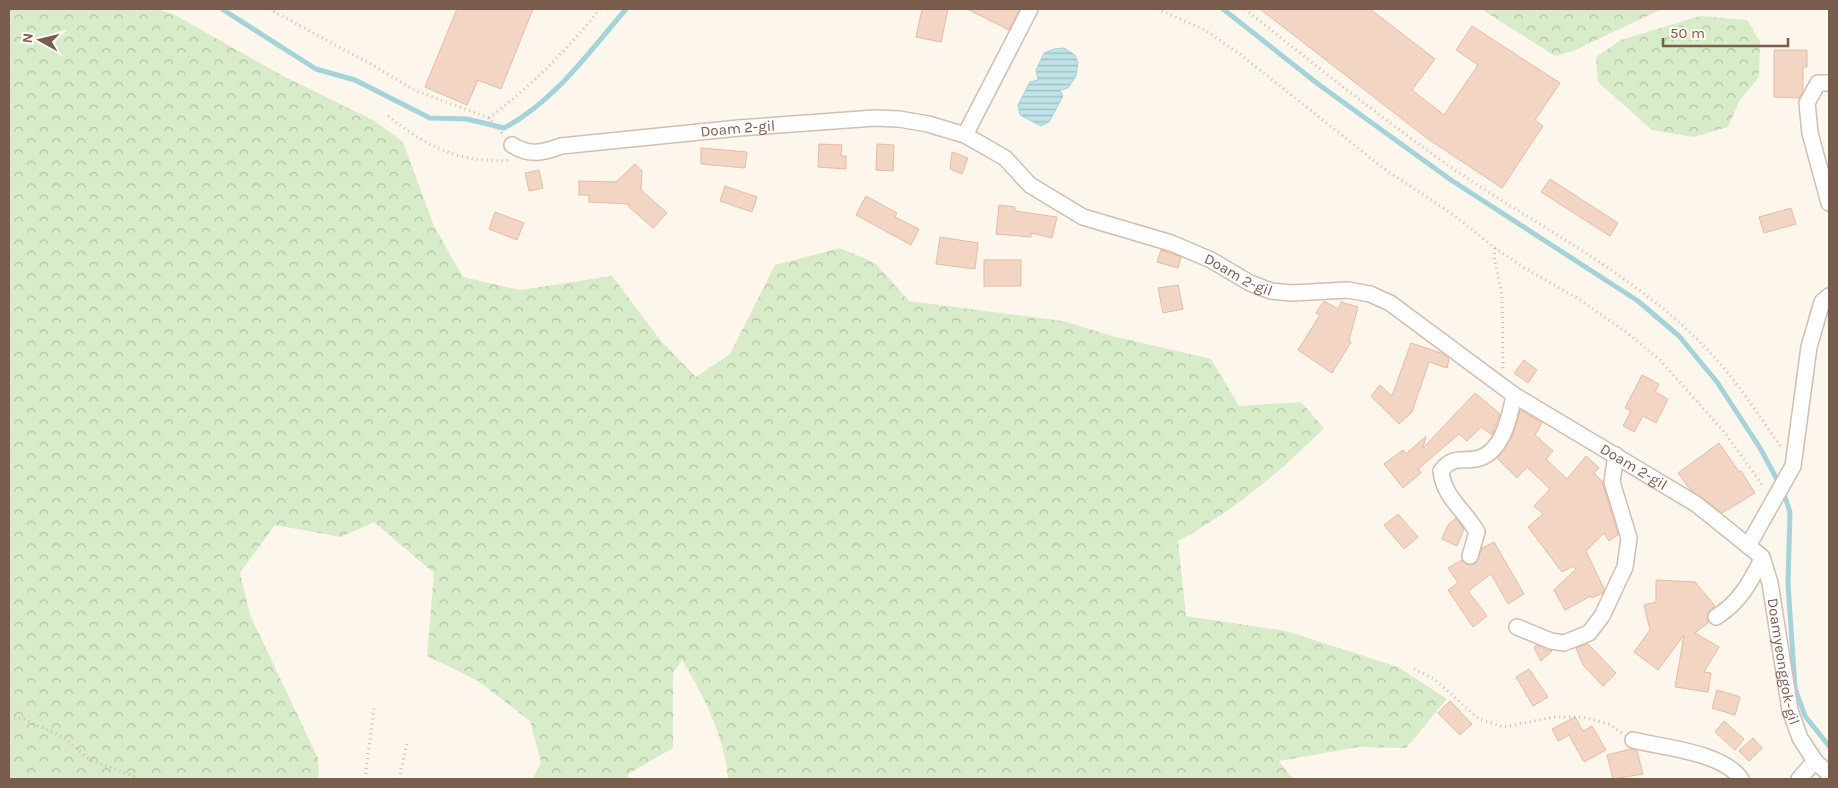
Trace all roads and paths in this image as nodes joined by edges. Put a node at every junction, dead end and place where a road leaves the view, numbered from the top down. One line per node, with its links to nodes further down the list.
1 (269, 9): 8 (path)
2 (600, 9): 8 (path)
3 (1030, 9): 9 (street)
4 (1157, 9): 12 (path)
5 (1245, 9): 17 (path)
6 (1829, 83): 11 (street)
7 (388, 116): 10 (path)
8 (489, 118): 10 (path)
9 (965, 135): 10 (street, Doam 2-gil); 14 (street, Doam 2-gil)
10 (519, 149)
11 (1829, 202)
12 (1495, 248): 14 (path); 18 (path)
13 (1829, 296): 17 (street)
14 (1502, 385): 15 (street, Doam 2-gil)
15 (1514, 395): 16 (street, Doam 2-gil); 20 (street)
16 (1616, 455): 19 (street, Doam 2-gil); 23 (street)
17 (1793, 466): 18 (street)
18 (1774, 501): 19 (street)
19 (1748, 546): 21 (street, Doamyeonggok-gil)
20 (1470, 556)
21 (1761, 561): 22 (street); 29 (street, Doamyeonggok-gil)
22 (1716, 616)
23 (1517, 627)
24 (1414, 669): 27 (path)
25 (374, 708): 32 (path)
26 (9, 719): 31 (path)
27 (1633, 740): 34 (street)
28 (407, 743): 33 (path)
29 (1815, 761): 30 (street, Doamyeonggok-gil); 35 (street)
30 (1829, 774)
31 (137, 779)
32 (365, 779)
33 (399, 779)
34 (1741, 779)
35 (1799, 779)

